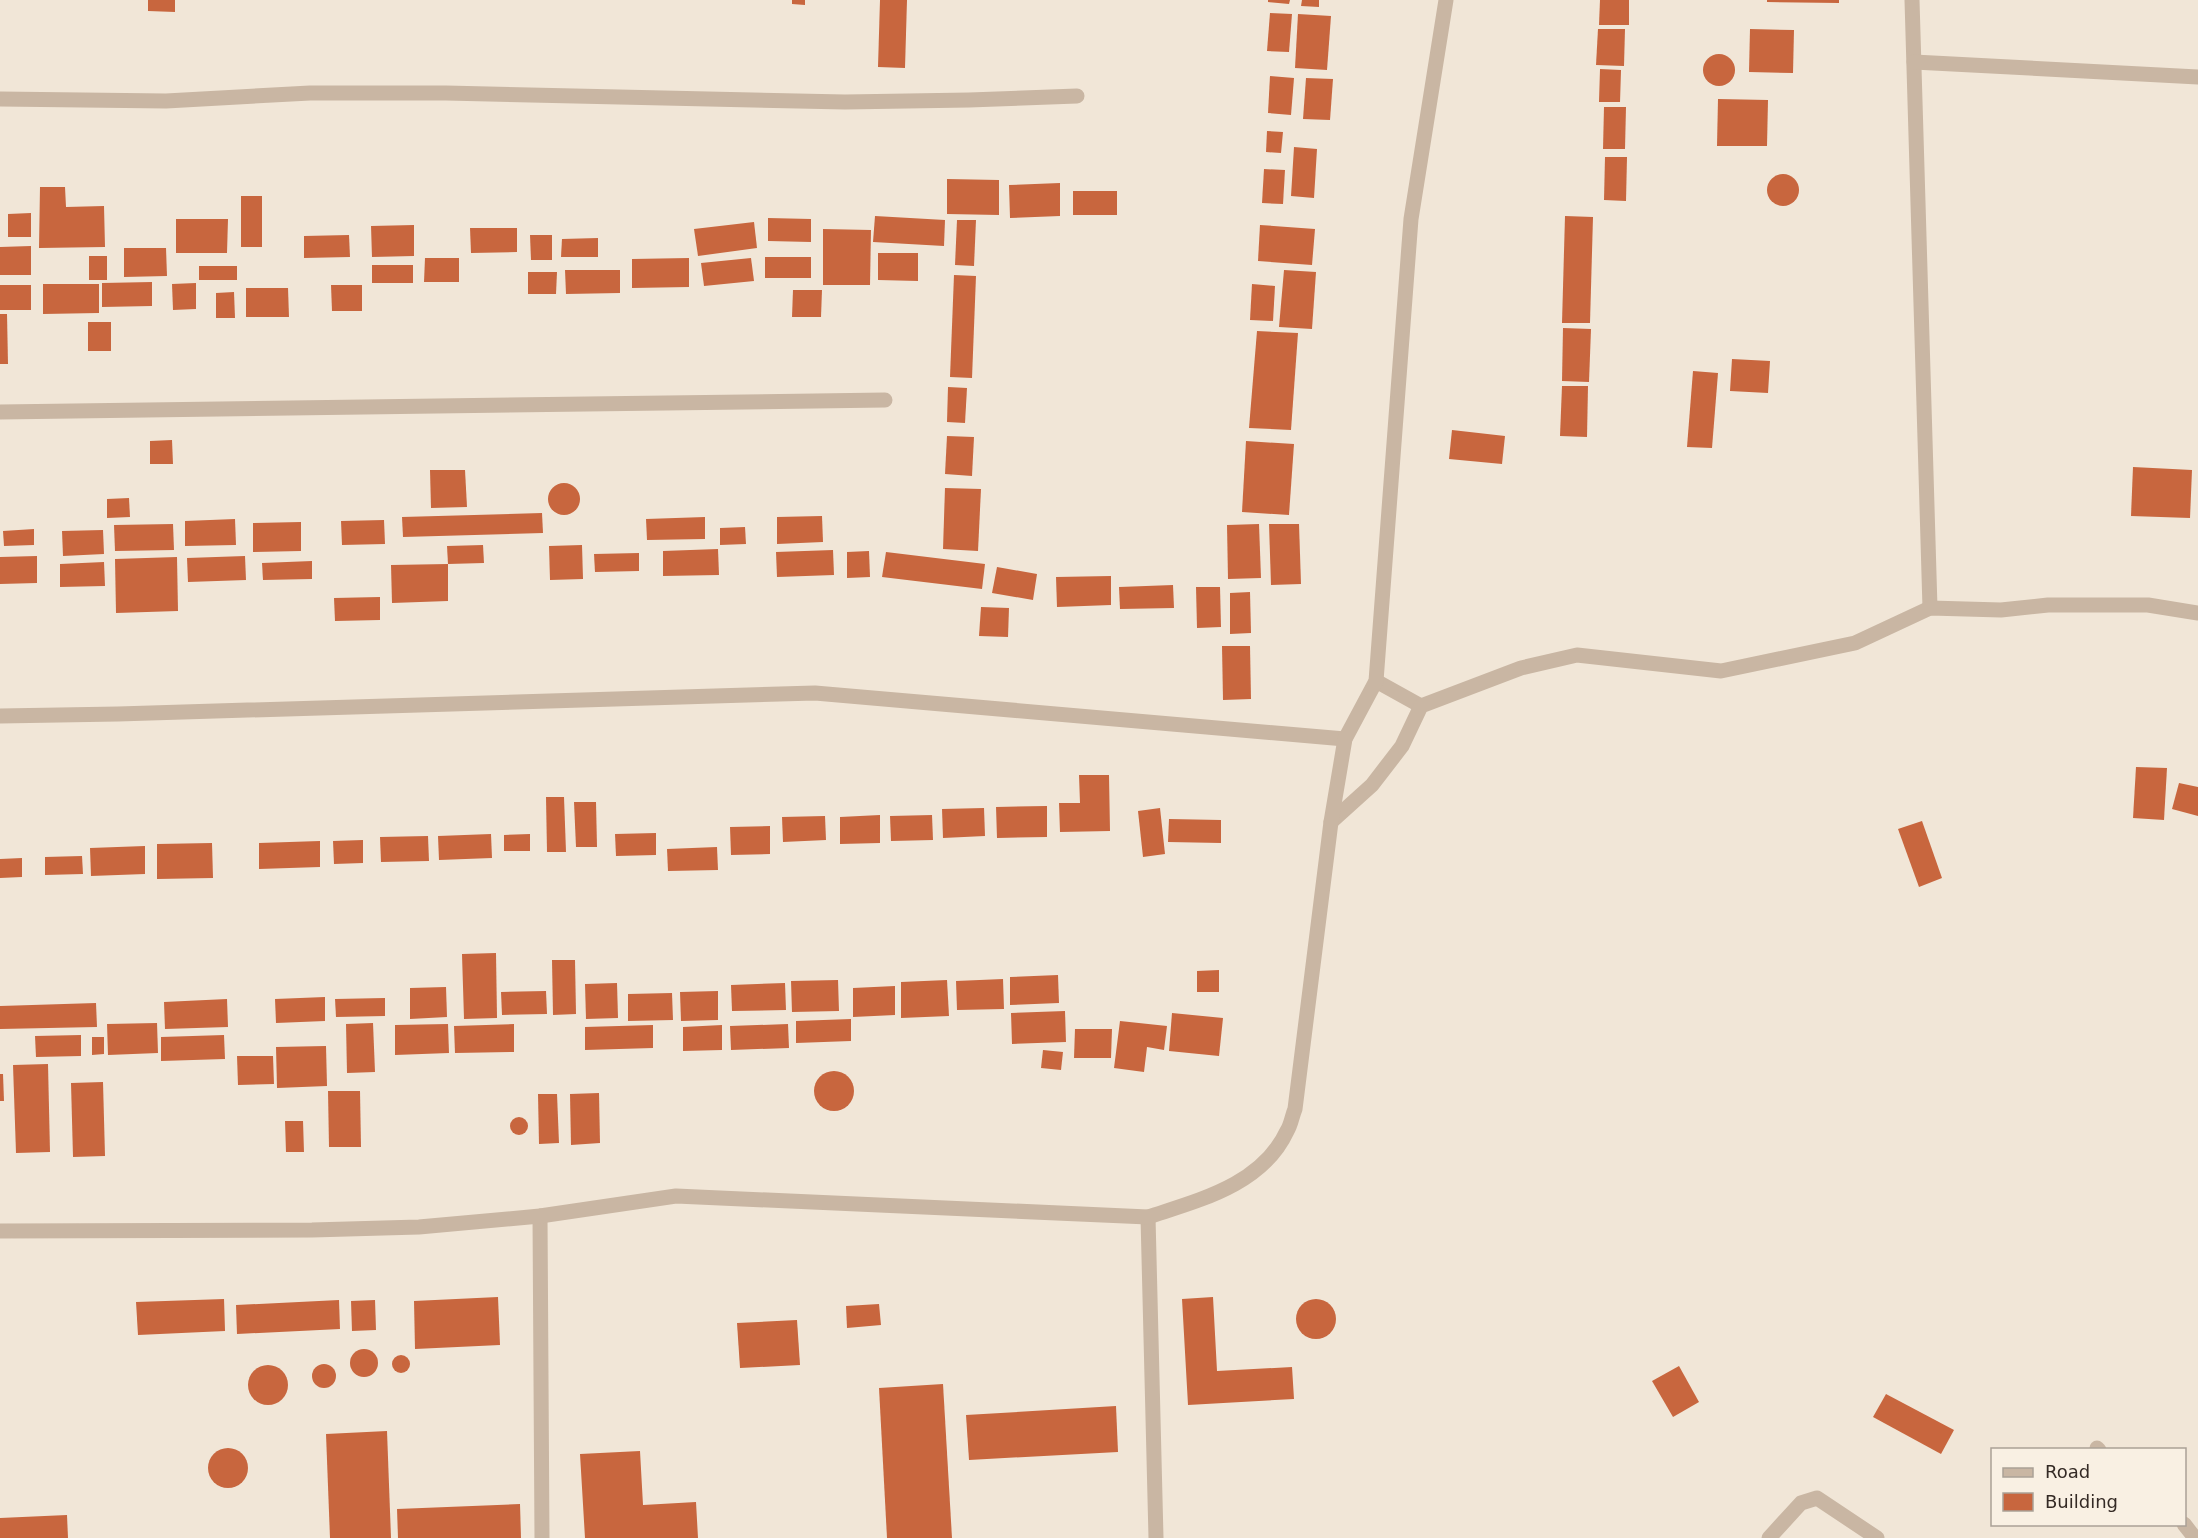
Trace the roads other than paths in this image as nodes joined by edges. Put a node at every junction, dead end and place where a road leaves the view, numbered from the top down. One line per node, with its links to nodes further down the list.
1 (1446, 0): 11 (street)
2 (1912, 0): 3 (street)
3 (1914, 62): 4 (street); 9 (street)
4 (2198, 77)
5 (1077, 96): 6 (street)
6 (0, 99)
7 (885, 400): 8 (street)
8 (0, 412)
9 (1930, 608): 10 (street); 12 (street)
10 (2198, 613)
11 (1376, 681): 12 (street); 14 (street)
12 (1421, 706): 15 (street)
13 (0, 716): 14 (street)
14 (1345, 739): 15 (street)
15 (1331, 822): 17 (street)
16 (540, 1216): 17 (street); 18 (street); 20 (street)
17 (1148, 1217): 21 (street)
18 (0, 1231)
19 (2186, 1526): 24 (street)
20 (542, 1538)
21 (1156, 1538)
22 (1769, 1538): 23 (street)
23 (1877, 1538)
24 (2195, 1538)

